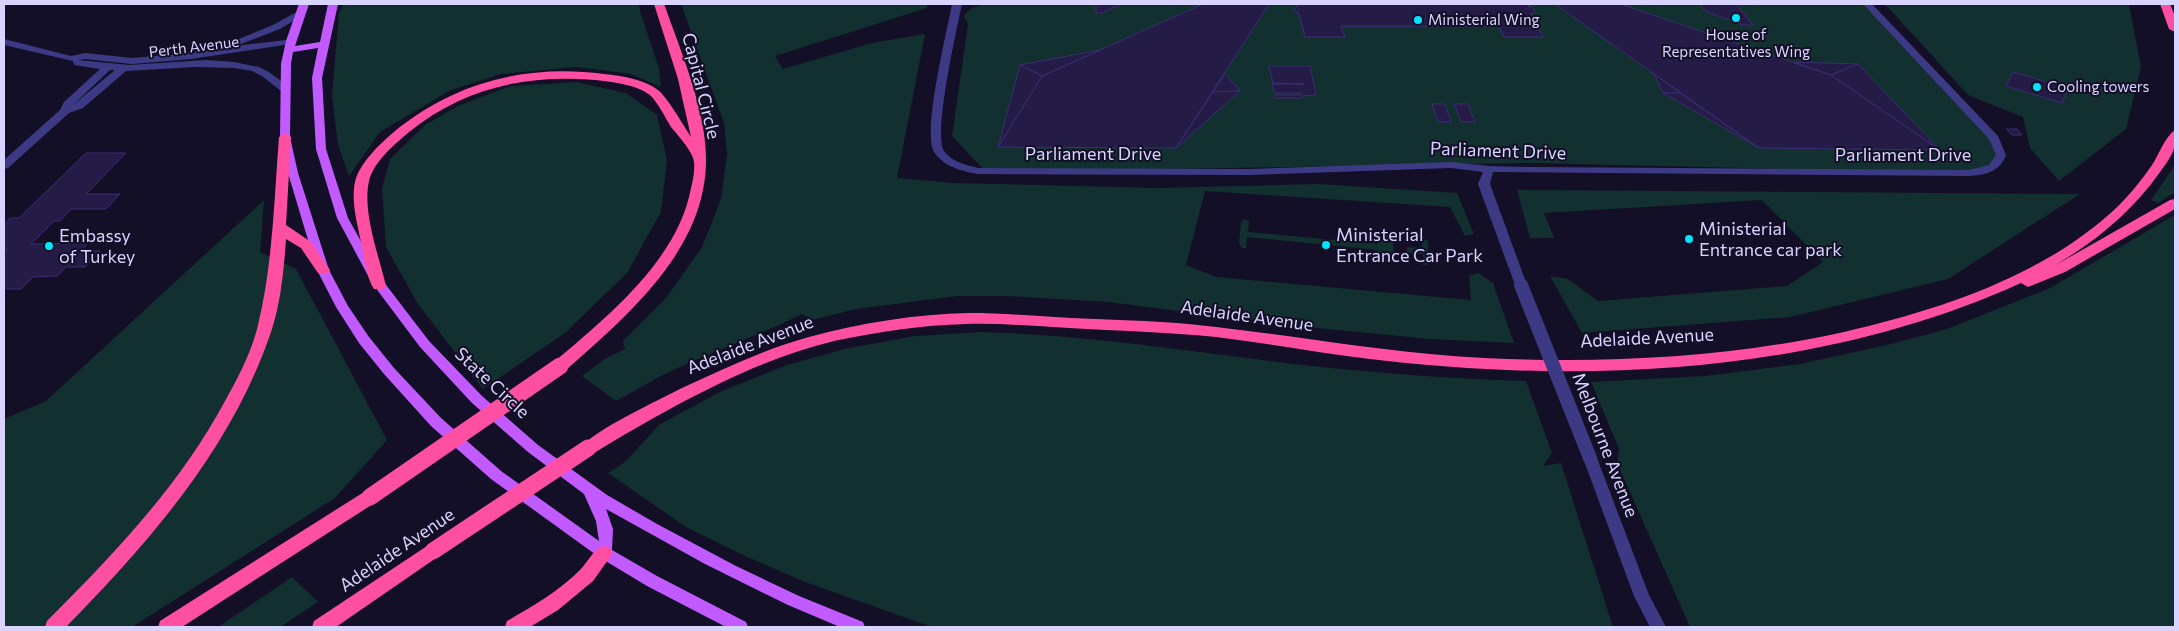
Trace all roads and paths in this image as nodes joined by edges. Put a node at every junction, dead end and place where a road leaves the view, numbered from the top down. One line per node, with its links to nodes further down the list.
1 (334, 4): 8 (main road, State Circle)
2 (659, 4): 21 (highway, Capital Circle)
3 (957, 4): 23 (street, Parliament Drive)
4 (1866, 4): 23 (street, Parliament Drive)
5 (2165, 4): 7 (highway)
6 (302, 8): 10 (main road); 14 (street)
7 (2175, 29)
8 (323, 41): 10 (main road, Perth Avenue); 27 (main road, State Circle)
9 (4, 42): 11 (street, Perth Avenue)
10 (290, 46): 14 (street, Perth Avenue); 17 (main road)
11 (71, 59): 12 (street, Perth Avenue); 15 (street, Perth Avenue)
12 (116, 60): 13 (street, Perth Avenue); 15 (street)
13 (132, 60): 14 (street, Perth Avenue); 16 (street)
14 (189, 61): 16 (street, Perth Avenue); 17 (street)
15 (106, 69): 16 (street, Perth Avenue); 18 (street)
16 (122, 69): 18 (street)
17 (285, 89): 20 (main road)
18 (65, 111): 22 (street)
19 (2175, 134): 28 (highway, Adelaide Avenue)
20 (285, 137): 25 (highway); 26 (main road)
21 (700, 158): 27 (highway); 33 (highway, Capital Circle, bridge)
22 (4, 166)
23 (1489, 169): 31 (street, Melbourne Avenue, bridge)
24 (2175, 203): 28 (highway)
25 (280, 226): 26 (highway); 32 (highway)
26 (323, 270): 30 (main road)
27 (379, 286): 29 (main road, State Circle)
28 (2002, 287): 34 (highway, Adelaide Avenue, bridge)
29 (589, 490): 30 (main road); 37 (main road, State Circle)
30 (604, 553): 35 (highway); 36 (main road)
31 (1642, 596): 38 (street, Melbourne Avenue); 39 (street, Melbourne Avenue)
32 (54, 627)
33 (167, 627)
34 (321, 627)
35 (514, 627)
36 (740, 627)
37 (857, 627)
38 (1647, 627)
39 (1658, 627)

